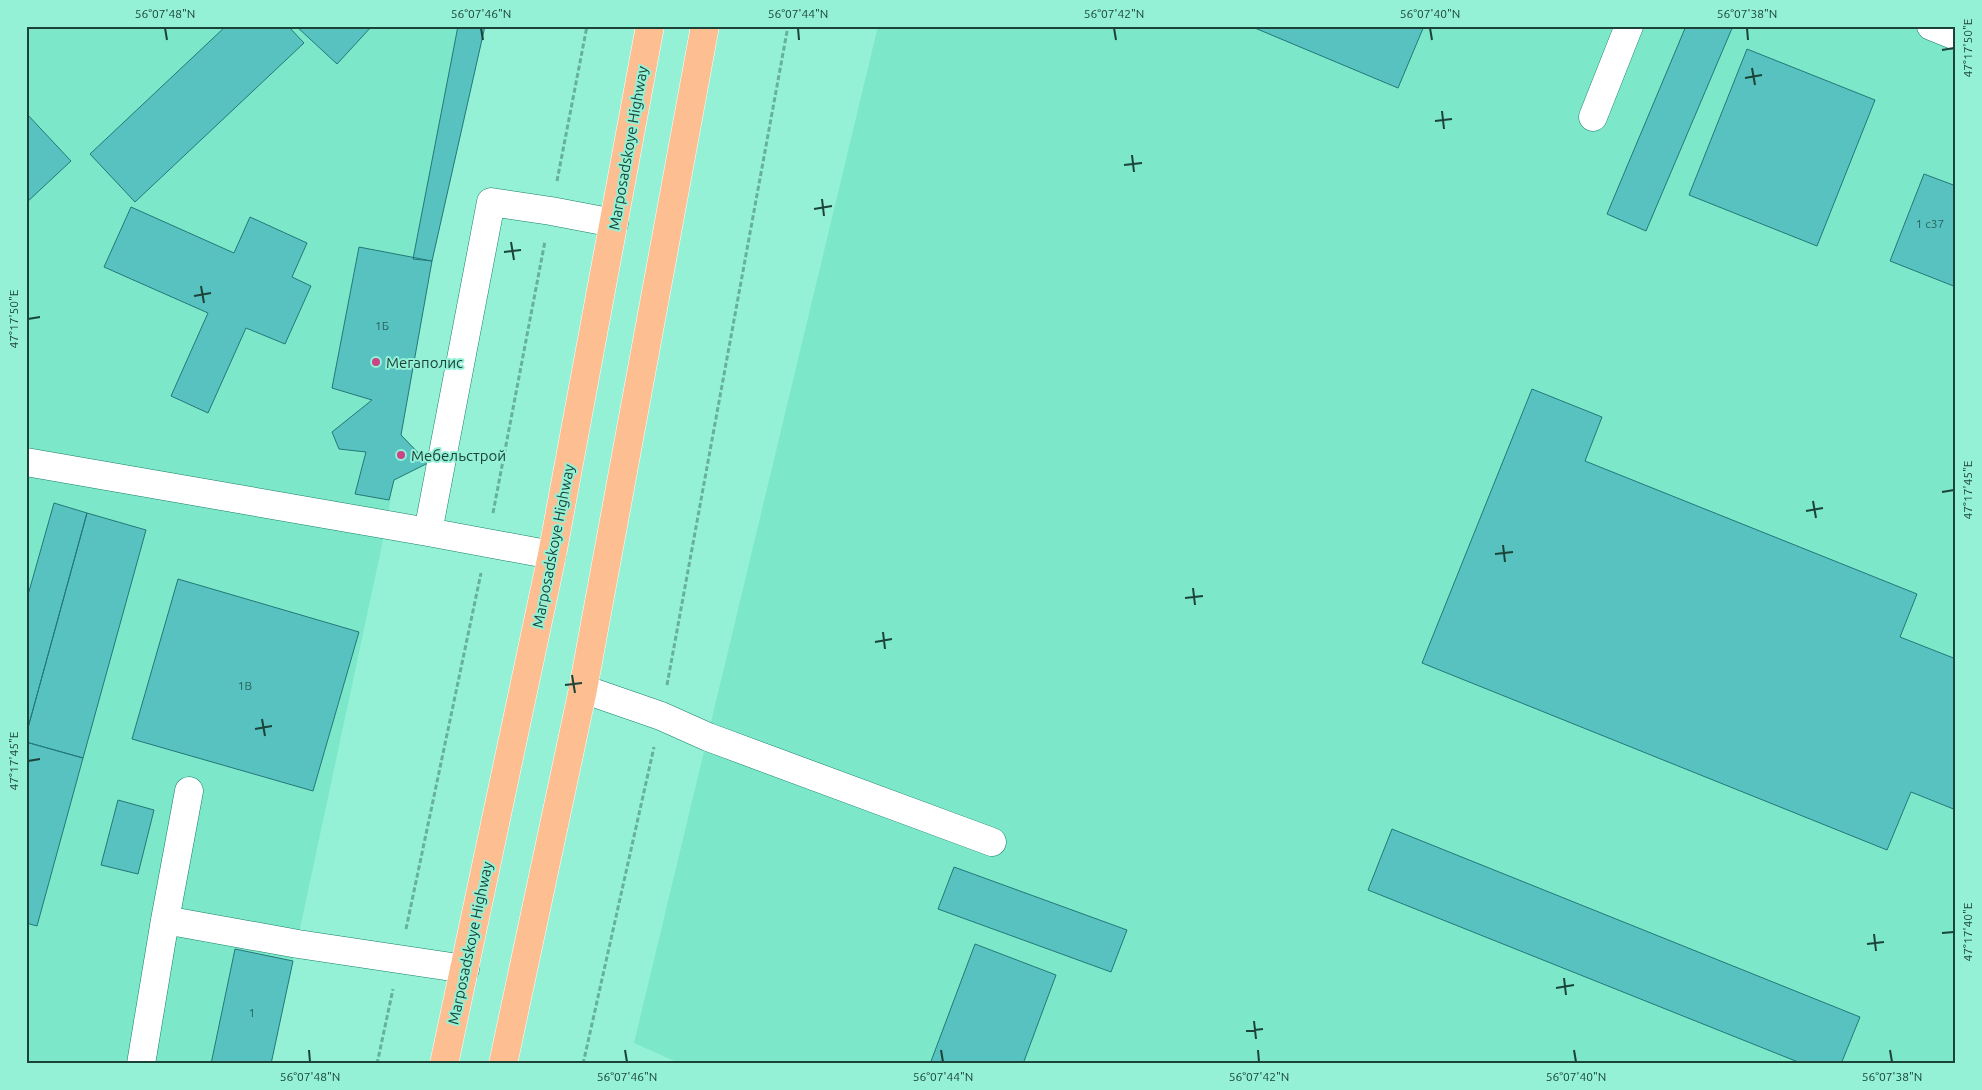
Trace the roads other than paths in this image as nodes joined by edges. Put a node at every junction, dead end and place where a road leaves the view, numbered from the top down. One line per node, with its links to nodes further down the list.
1 (650, 26): 7 (main road, Marposadskoye Highway)
2 (705, 26): 11 (main road)
3 (1629, 26): 6 (lane)
4 (1931, 26): 5 (lane)
5 (1956, 36)
6 (1593, 117)
7 (614, 223): 9 (lane); 10 (main road, Marposadskoye Highway)
8 (26, 462): 9 (lane)
9 (428, 532): 10 (lane)
10 (552, 556): 15 (main road, Marposadskoye Highway)
11 (583, 689): 13 (lane); 18 (main road)
12 (189, 791): 14 (lane)
13 (992, 842)
14 (164, 920): 15 (lane); 16 (lane)
15 (465, 969): 17 (main road, Marposadskoye Highway)
16 (141, 1064)
17 (444, 1064)
18 (503, 1064)

